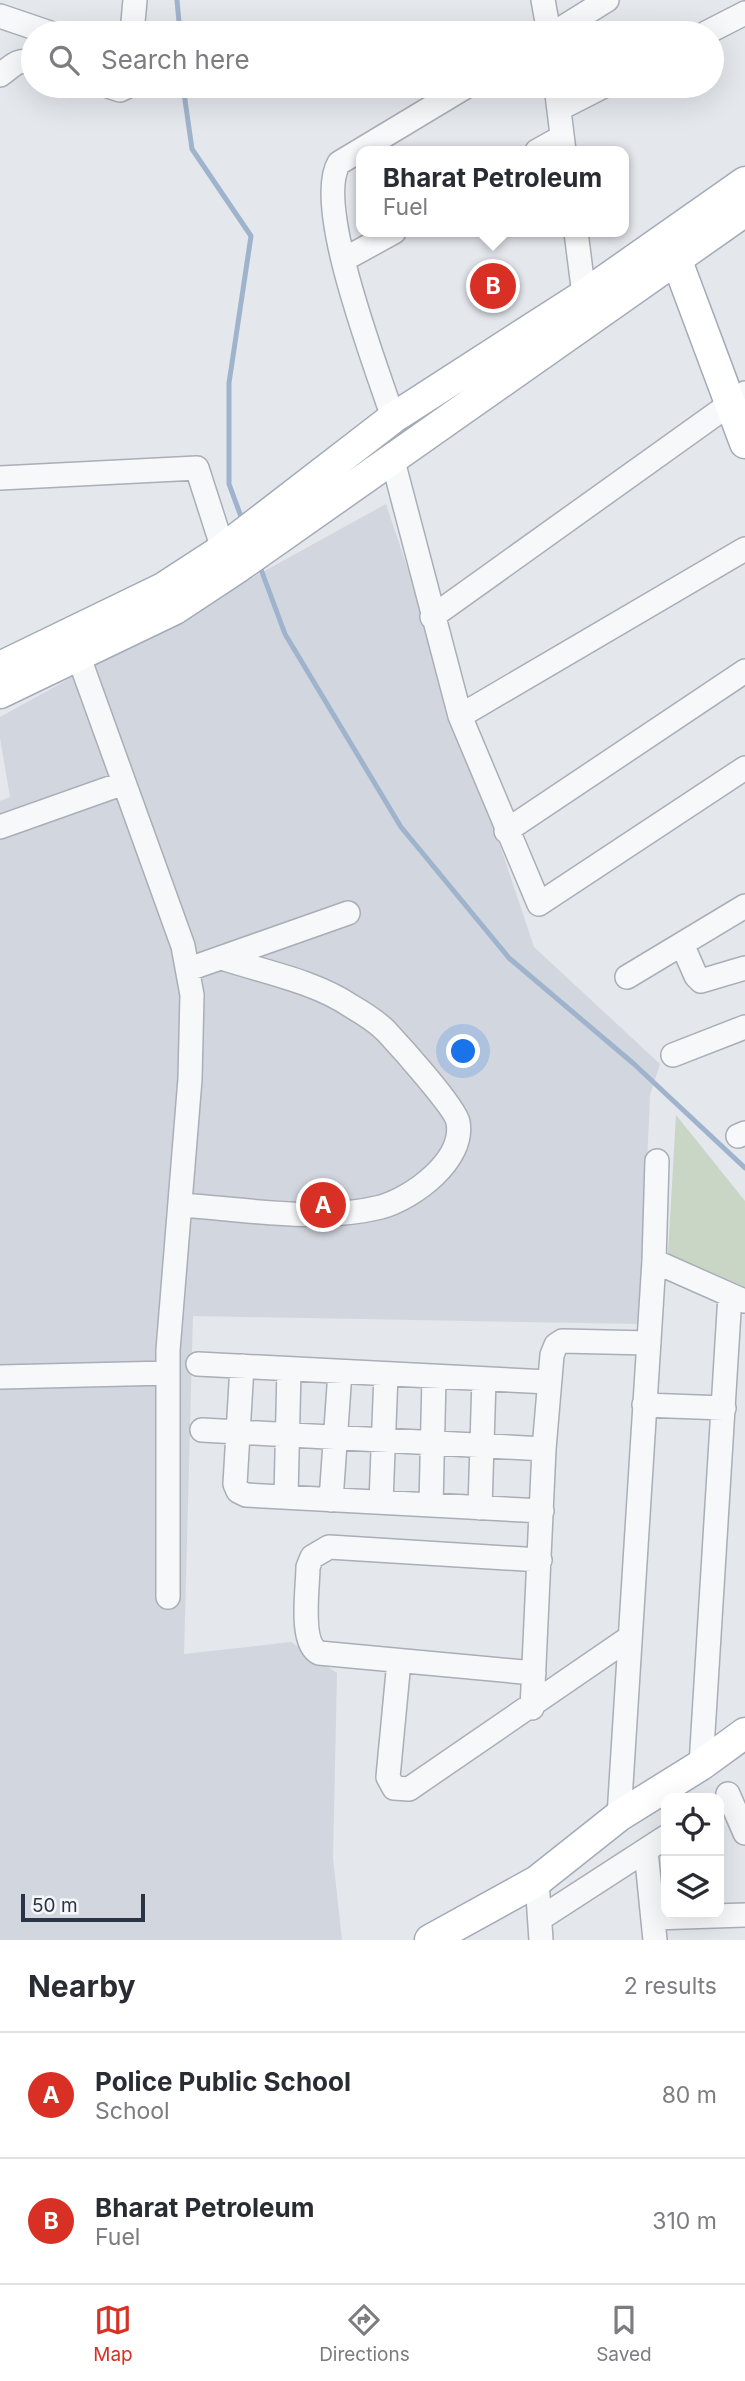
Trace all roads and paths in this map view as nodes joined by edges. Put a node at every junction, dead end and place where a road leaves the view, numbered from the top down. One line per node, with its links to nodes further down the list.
1 (135, 0): 6 (street)
2 (543, 0): 7 (street)
3 (607, 0): 8 (street)
4 (745, 14): 10 (street)
5 (0, 16): 9 (street)
6 (133, 21)
7 (549, 21)
8 (572, 21)
9 (21, 23)
10 (724, 24)
11 (21, 60): 12 (street)
12 (0, 75)
13 (447, 98): 18 (street)
14 (558, 98): 16 (street)
15 (581, 98): 16 (street)
16 (559, 109): 17 (street)
17 (563, 144)
18 (367, 146)
19 (356, 153): 25 (street)
20 (745, 182): 24 (main road)
21 (745, 211): 24 (main road)
22 (385, 237): 25 (street)
23 (577, 237): 26 (street)
24 (671, 251): 26 (main road); 27 (main road); 30 (main road)
25 (343, 260): 28 (street)
26 (584, 295): 28 (main road)
27 (738, 398): 29 (main road); 35 (street)
28 (393, 418): 32 (main road)
29 (745, 443)
30 (393, 461): 32 (main road); 35 (street)
31 (0, 478): 34 (street)
32 (270, 530): 34 (main road)
33 (745, 549): 40 (street)
34 (230, 559): 36 (main road)
35 (432, 617): 40 (street)
36 (75, 645): 37 (main road); 39 (main road); 42 (street)
37 (0, 667)
38 (745, 671): 44 (street)
39 (0, 693)
40 (460, 716): 44 (street)
41 (745, 768): 44 (street)
42 (124, 782): 43 (street); 50 (street)
43 (0, 827)
44 (506, 831)
45 (745, 906): 47 (street)
46 (348, 913): 48 (street)
47 (682, 944): 49 (street); 51 (street)
48 (222, 958): 50 (street); 55 (street)
49 (745, 968)
50 (189, 969): 55 (street)
51 (628, 977)
52 (745, 1027): 53 (street)
53 (673, 1055)
54 (657, 1161): 56 (street)
55 (180, 1205): 63 (street)
56 (654, 1261): 57 (street); 58 (street)
57 (738, 1298): 70 (street)
58 (649, 1343): 68 (street); 69 (street)
59 (198, 1364): 60 (street)
60 (242, 1366): 61 (street); 72 (street)
61 (289, 1369): 62 (street); 73 (street)
62 (340, 1372): 64 (street); 74 (street)
63 (168, 1373): 65 (street); 86 (street)
64 (386, 1374): 66 (street); 75 (street)
65 (0, 1377)
66 (434, 1377): 67 (street); 76 (street)
67 (484, 1379): 68 (street); 77 (street)
68 (549, 1382): 78 (street)
69 (645, 1405): 70 (street); 87 (street)
70 (723, 1408): 92 (street)
71 (202, 1430): 72 (street)
72 (237, 1432): 73 (street); 79 (street)
73 (287, 1434): 74 (street); 79 (street)
74 (335, 1437): 75 (street); 80 (street)
75 (383, 1440): 76 (street); 81 (street)
76 (433, 1443): 77 (street); 82 (street)
77 (482, 1446): 78 (street); 83 (street)
78 (544, 1449): 84 (street)
79 (286, 1497): 80 (street)
80 (331, 1500): 81 (street)
81 (381, 1502): 82 (street)
82 (431, 1505): 83 (street)
83 (480, 1508): 84 (street)
84 (542, 1511): 85 (street)
85 (540, 1560): 88 (street); 89 (street)
86 (169, 1597)
87 (629, 1638): 90 (street); 94 (street)
88 (399, 1661): 89 (street); 90 (street)
89 (534, 1672): 90 (street)
90 (532, 1708)
91 (745, 1734): 92 (main road)
92 (701, 1765): 94 (main road)
93 (731, 1792): 95 (street)
94 (619, 1816): 98 (main road)
95 (745, 1833)
96 (661, 1840): 97 (street)
97 (646, 1851): 100 (street); 101 (street)
98 (537, 1881): 100 (street); 102 (main road)
99 (745, 1915): 101 (street)
100 (541, 1929)
101 (654, 1929)
102 (430, 1940)

